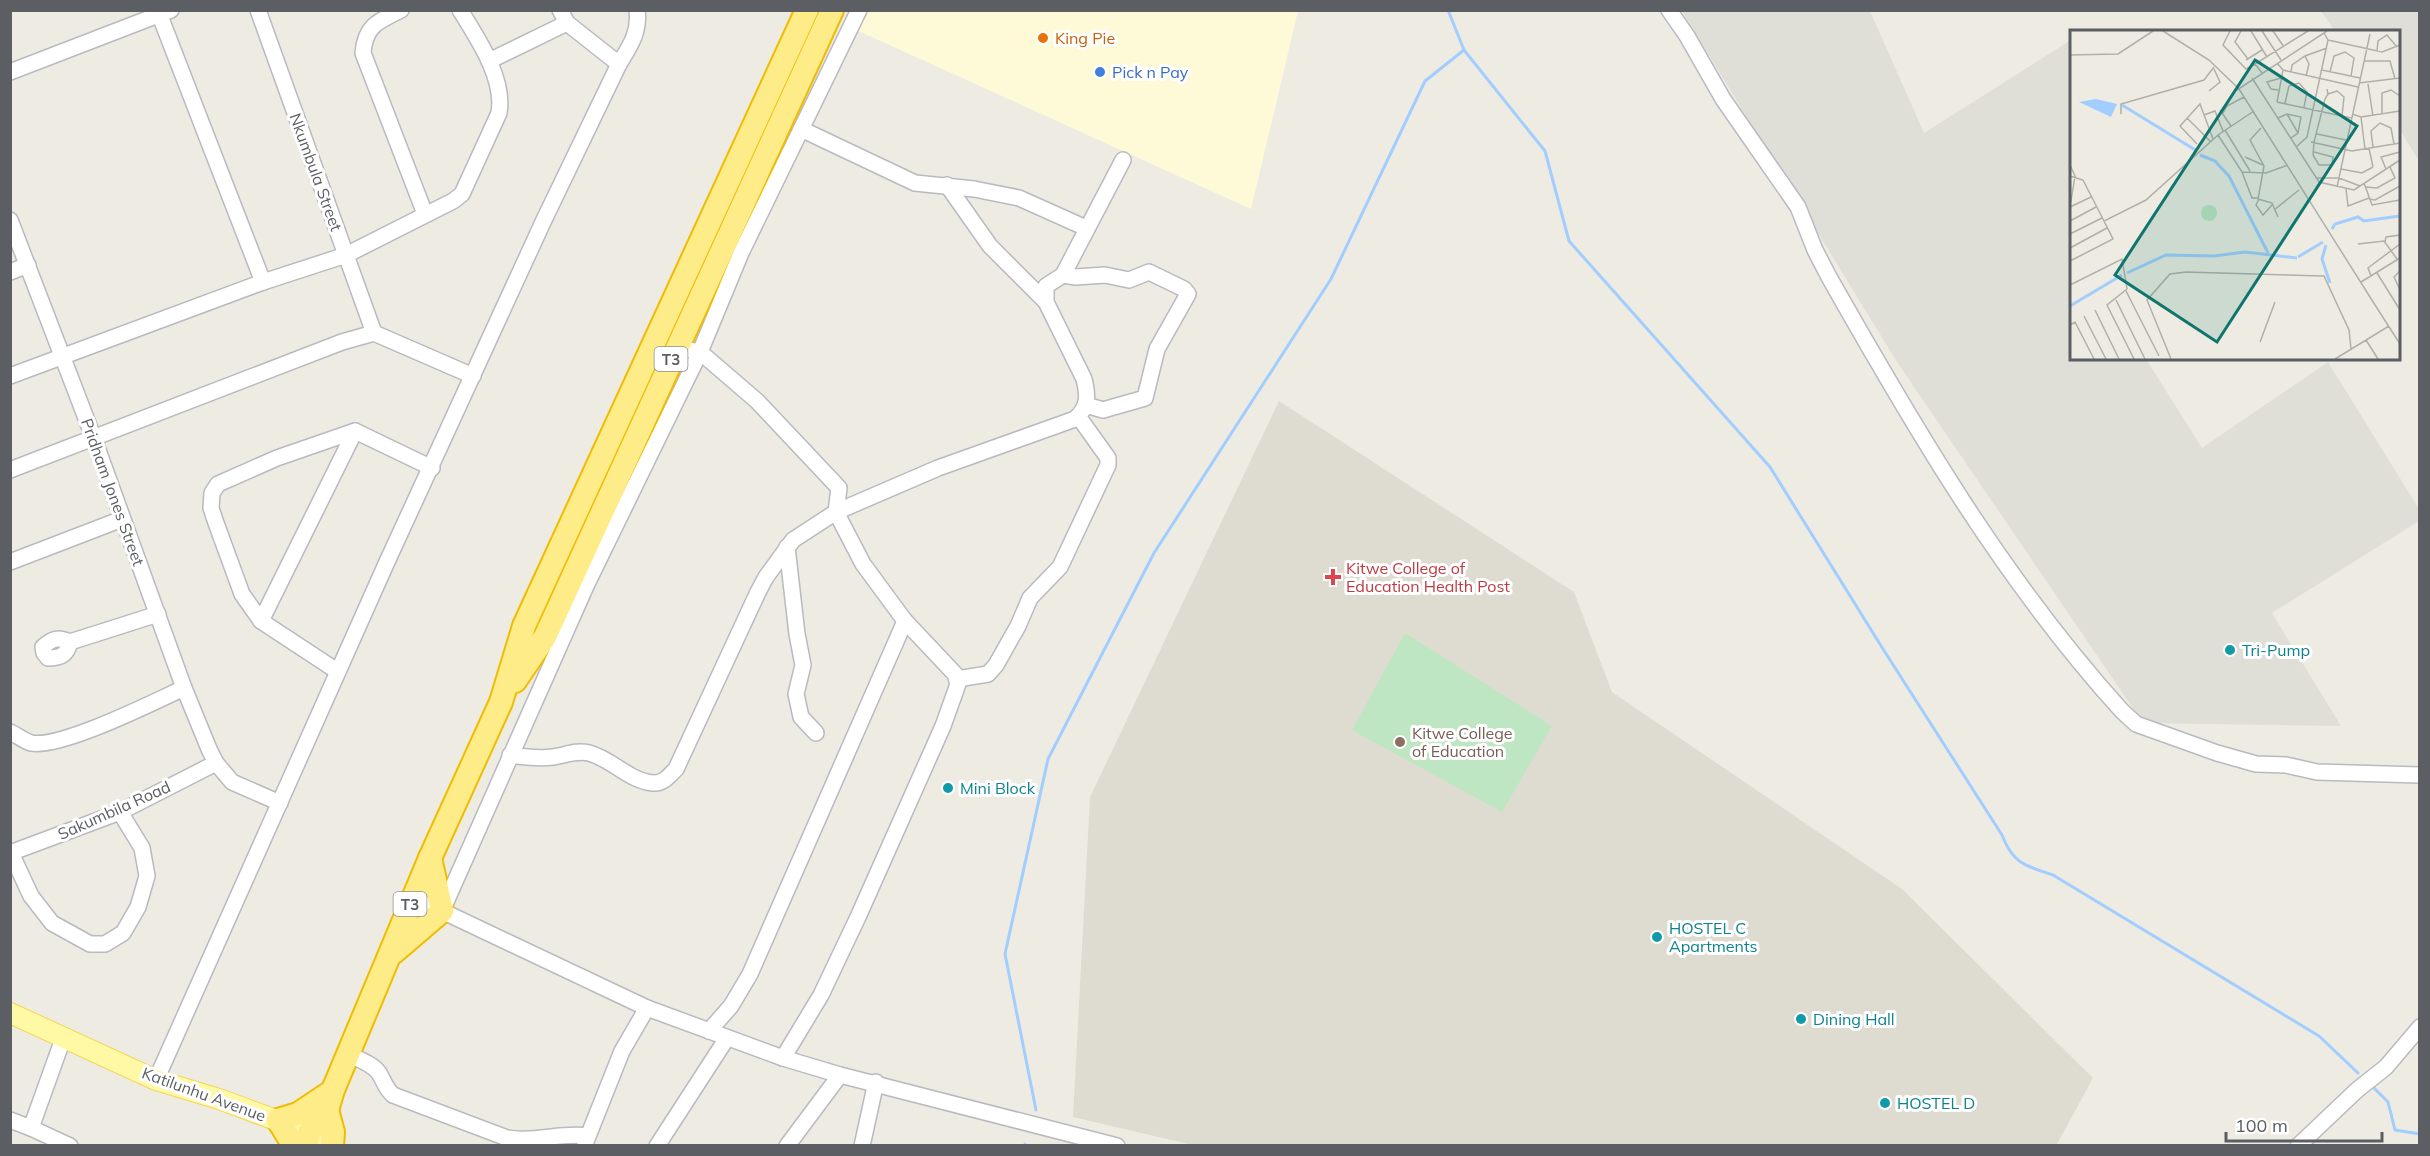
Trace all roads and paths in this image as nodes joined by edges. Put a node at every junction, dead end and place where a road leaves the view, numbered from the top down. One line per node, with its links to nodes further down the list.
1 (258, 10): 20 (street, Nkumbula Street)
2 (401, 10): 17 (street)
3 (460, 10): 11 (street)
4 (637, 10): 12 (street)
5 (807, 10): 27 (highway, T3)
6 (832, 10): 28 (highway, T3)
7 (859, 10): 14 (street)
8 (1669, 10): 54 (street)
9 (165, 13): 13 (street); 24 (street)
10 (563, 17): 11 (street); 12 (street)
11 (489, 61): 17 (street)
12 (619, 64): 32 (street)
13 (10, 72)
14 (801, 129): 16 (street); 29 (street)
15 (1123, 160): 19 (street)
16 (947, 186): 19 (street); 25 (street)
17 (425, 214): 20 (street)
18 (10, 220): 21 (street, Pridham Jones Street)
19 (1086, 228): 23 (street)
20 (346, 255): 24 (street); 26 (street, Nkumbula Street)
21 (28, 265): 22 (street); 30 (street, Pridham Jones Street)
22 (10, 272)
23 (1063, 275): 25 (street); 33 (street)
24 (263, 282): 30 (street)
25 (1046, 302): 33 (street)
26 (374, 333): 32 (street); 35 (street)
27 (654, 345): 28 (street); 49 (highway, T3)
28 (676, 348): 29 (street); 49 (highway, T3)
29 (700, 352): 38 (street); 52 (street)
30 (61, 357): 31 (street); 35 (street, Pridham Jones Street)
31 (10, 376)
32 (473, 376): 36 (street)
33 (1082, 410): 38 (street); 47 (street)
34 (355, 431): 36 (street); 43 (street); 43 (street)
35 (94, 439): 37 (street); 39 (street, Pridham Jones Street)
36 (432, 468): 46 (street)
37 (10, 470)
38 (836, 512): 40 (street); 44 (street)
39 (122, 519): 41 (street); 42 (street, Pridham Jones Street)
40 (787, 547): 51 (street); 52 (street)
41 (10, 562)
42 (158, 614): 45 (street); 48 (street, Pridham Jones Street)
43 (261, 621): 46 (street)
44 (905, 621): 47 (street); 65 (street)
45 (70, 642)
46 (337, 671): 55 (street)
47 (957, 679): 69 (street)
48 (184, 688): 50 (street); 53 (street, Pridham Jones Street)
49 (501, 702): 58 (highway, T3)
50 (10, 732)
51 (816, 733)
52 (510, 755): 60 (street)
53 (216, 763): 55 (street); 56 (street, Sakumbila Road)
54 (2420, 775)
55 (280, 803): 71 (street)
56 (120, 812): 57 (street, Sakumbila Road); 57 (street)
57 (11, 853)
58 (430, 858): 59 (highway, T3); 60 (highway)
59 (412, 899): 60 (street); 61 (highway, T3)
60 (442, 911): 61 (highway); 62 (street)
61 (388, 958): 68 (highway, T3)
62 (647, 1008): 65 (street); 78 (street)
63 (10, 1013): 66 (main road, Katilunhu Avenue)
64 (2420, 1027): 85 (street)
65 (709, 1031): 67 (street)
66 (64, 1036): 71 (main road, Katilunhu Avenue); 76 (street)
67 (727, 1038): 69 (street); 81 (street)
68 (348, 1054): 73 (highway, T3); 78 (street)
69 (783, 1058): 70 (street)
70 (840, 1075): 72 (street); 82 (street)
71 (156, 1080): 75 (main road, Katilunhu Avenue)
72 (876, 1082): 83 (street); 84 (street)
73 (330, 1100): 75 (highway); 77 (highway, T3); 79 (highway)
74 (10, 1120): 76 (street)
75 (278, 1120): 77 (highway)
76 (31, 1128): 80 (street)
77 (303, 1141): 79 (main road)
78 (587, 1141)
79 (332, 1143)
80 (70, 1146)
81 (657, 1146)
82 (787, 1146)
83 (862, 1146)
84 (1118, 1146)
85 (2298, 1146)

